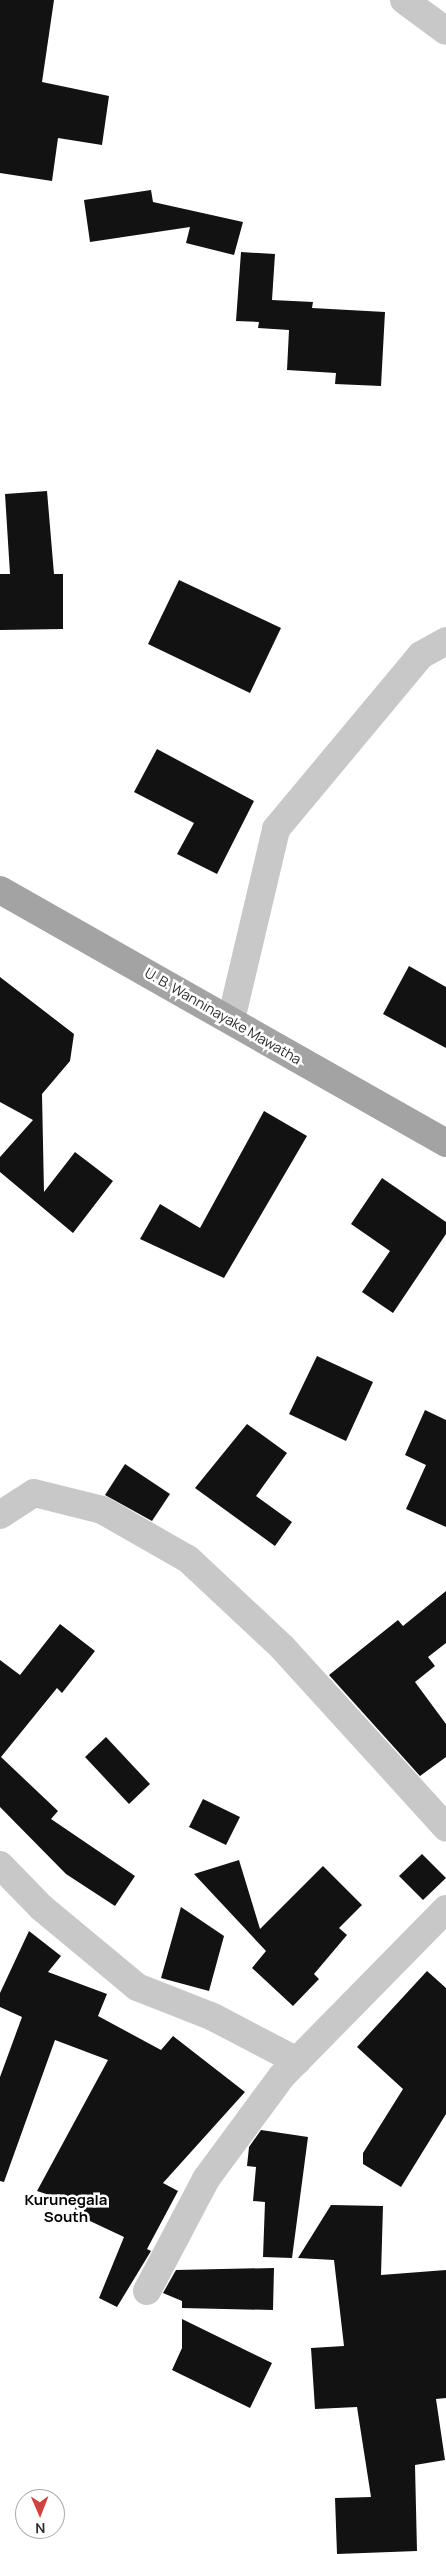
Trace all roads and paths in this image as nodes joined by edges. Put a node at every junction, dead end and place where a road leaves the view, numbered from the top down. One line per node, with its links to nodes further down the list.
1 (404, 0): 2 (street)
2 (446, 31)
3 (446, 641): 5 (street)
4 (0, 890): 5 (main road, U. B. Wanninayake Mawatha)
5 (230, 1020): 6 (main road, U. B. Wanninayake Mawatha)
6 (446, 1142)
7 (0, 1515): 8 (street)
8 (446, 1827)
9 (0, 1865): 11 (street)
10 (446, 1909): 11 (street)
11 (297, 2061): 12 (street)
12 (147, 2291)

